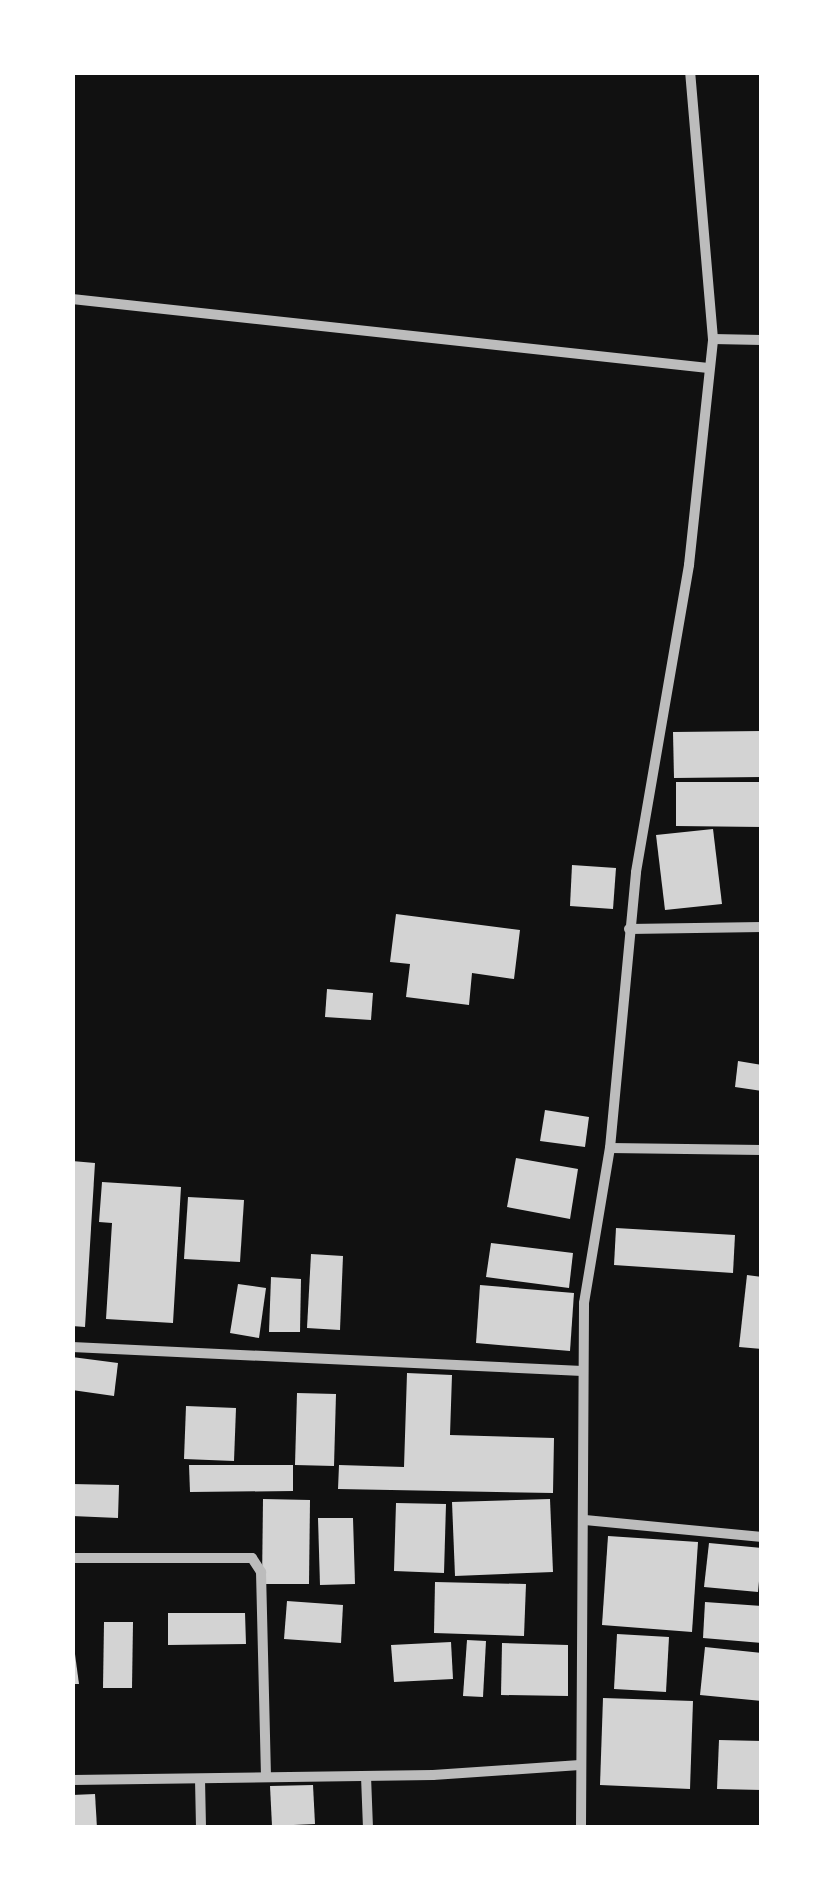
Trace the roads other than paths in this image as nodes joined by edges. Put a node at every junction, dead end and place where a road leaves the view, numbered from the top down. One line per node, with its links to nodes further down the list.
1 (690, 72): 3 (street)
2 (72, 299): 5 (street)
3 (714, 338): 4 (street); 5 (street)
4 (762, 340)
5 (708, 368): 7 (street)
6 (762, 927): 7 (street)
7 (629, 929): 8 (street)
8 (610, 1148): 9 (street); 11 (street)
9 (762, 1150)
10 (72, 1347): 11 (street)
11 (582, 1371): 12 (street)
12 (585, 1520): 13 (street); 15 (street)
13 (762, 1538)
14 (72, 1558): 16 (street)
15 (580, 1765): 17 (street); 22 (street)
16 (266, 1773): 17 (street); 18 (street)
17 (366, 1776): 21 (street)
18 (200, 1779): 19 (street); 20 (street)
19 (72, 1780)
20 (201, 1828)
21 (368, 1828)
22 (581, 1828)

